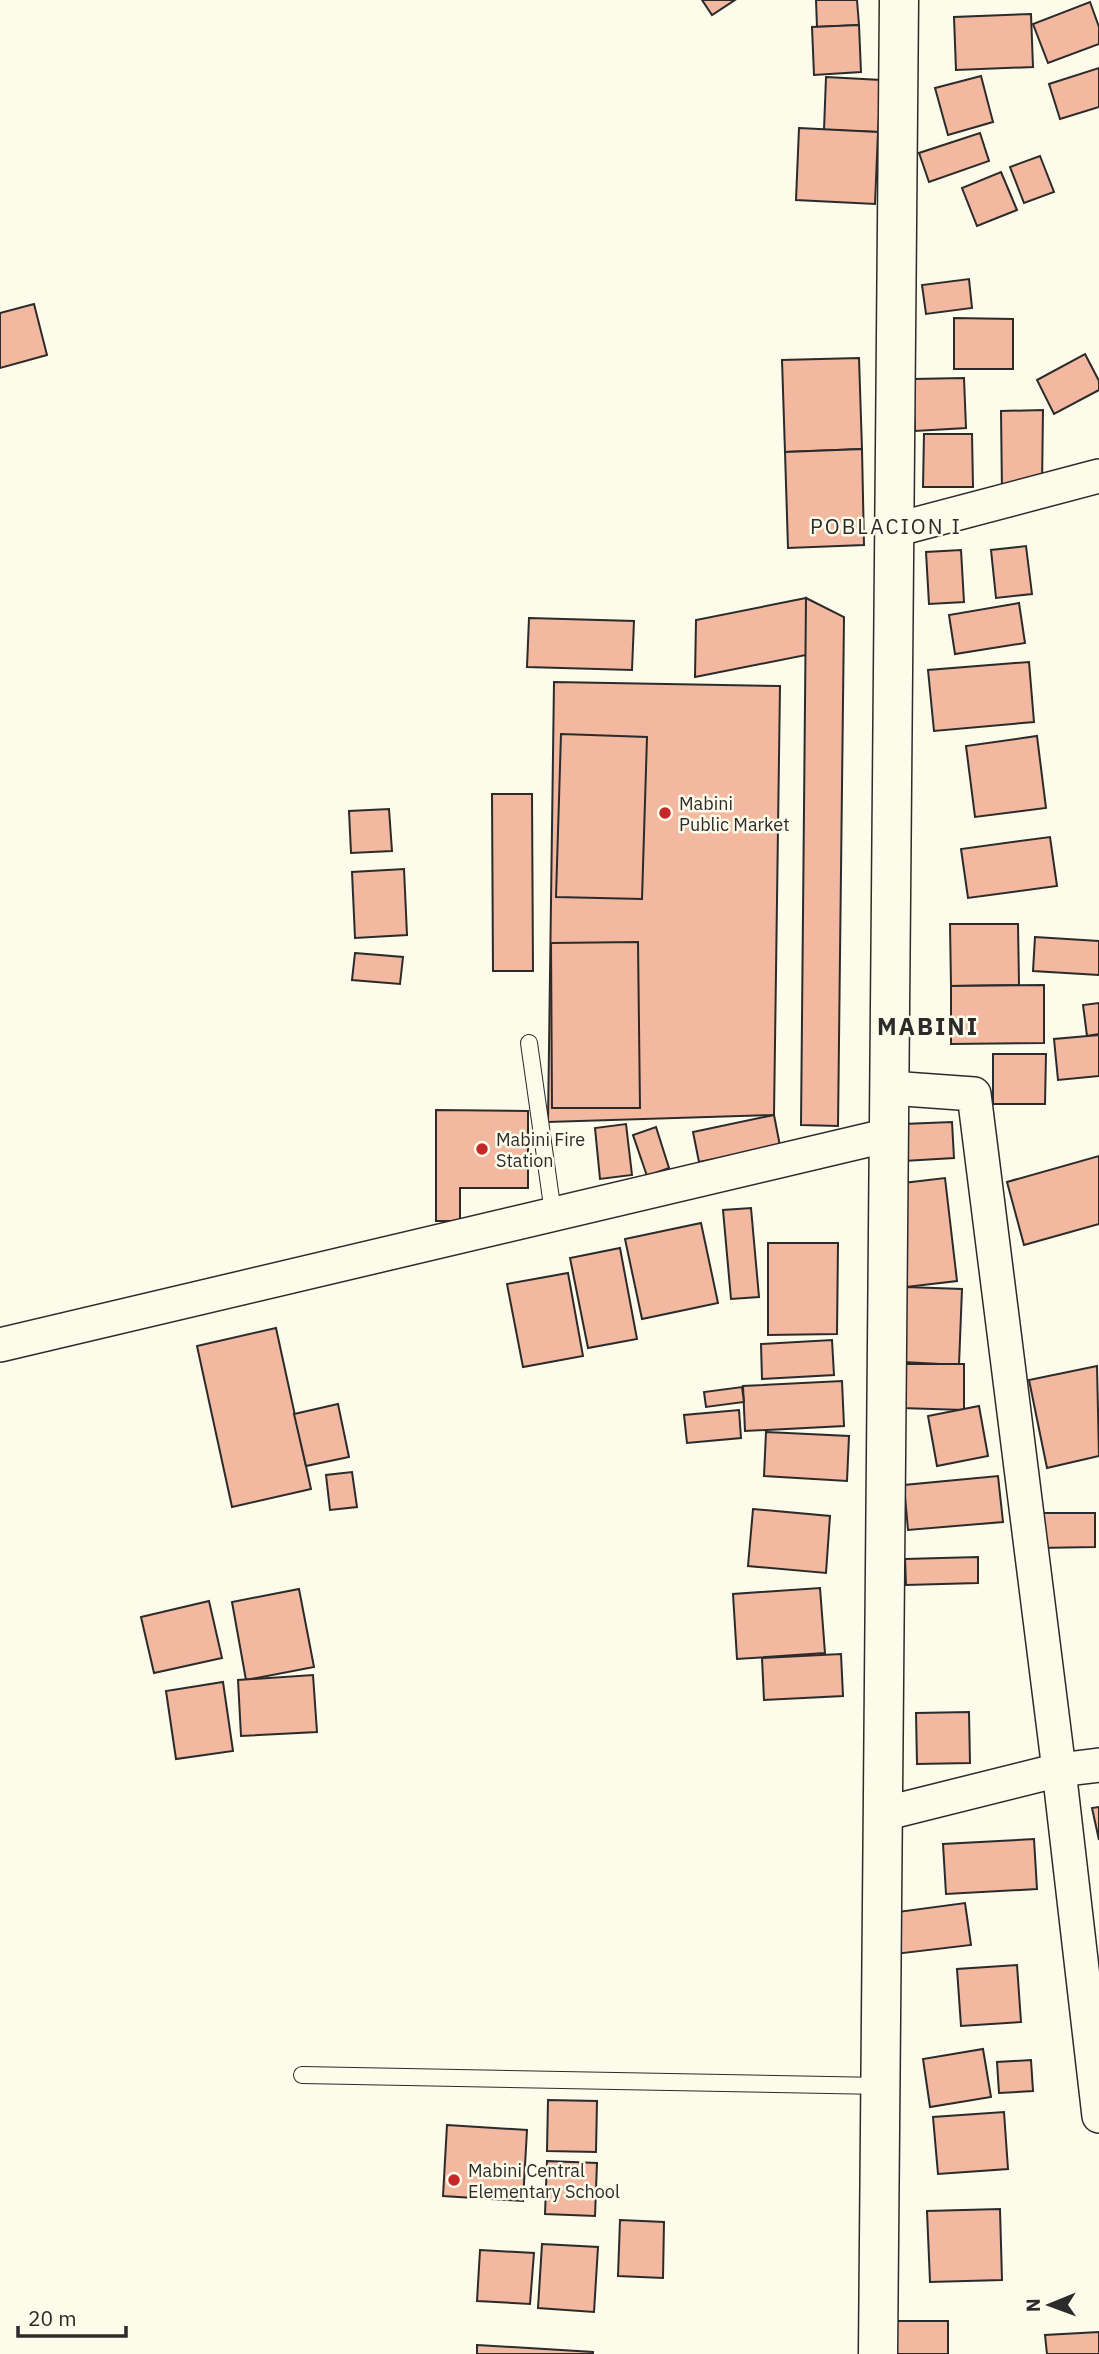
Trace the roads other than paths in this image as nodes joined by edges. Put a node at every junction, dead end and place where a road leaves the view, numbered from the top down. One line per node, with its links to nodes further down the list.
1 (899, 0): 3 (main road)
2 (1099, 476): 3 (street)
3 (894, 530): 5 (main road)
4 (529, 1043): 7 (lane)
5 (890, 1088): 6 (main road); 10 (street)
6 (889, 1135): 7 (street); 11 (main road)
7 (554, 1213): 8 (street)
8 (0, 1345)
9 (1099, 1765): 10 (street)
10 (1059, 1770): 11 (street); 14 (street)
11 (883, 1814): 13 (main road)
12 (302, 2075): 13 (lane)
13 (882, 2086): 15 (main road)
14 (1099, 2116)
15 (878, 2354)

